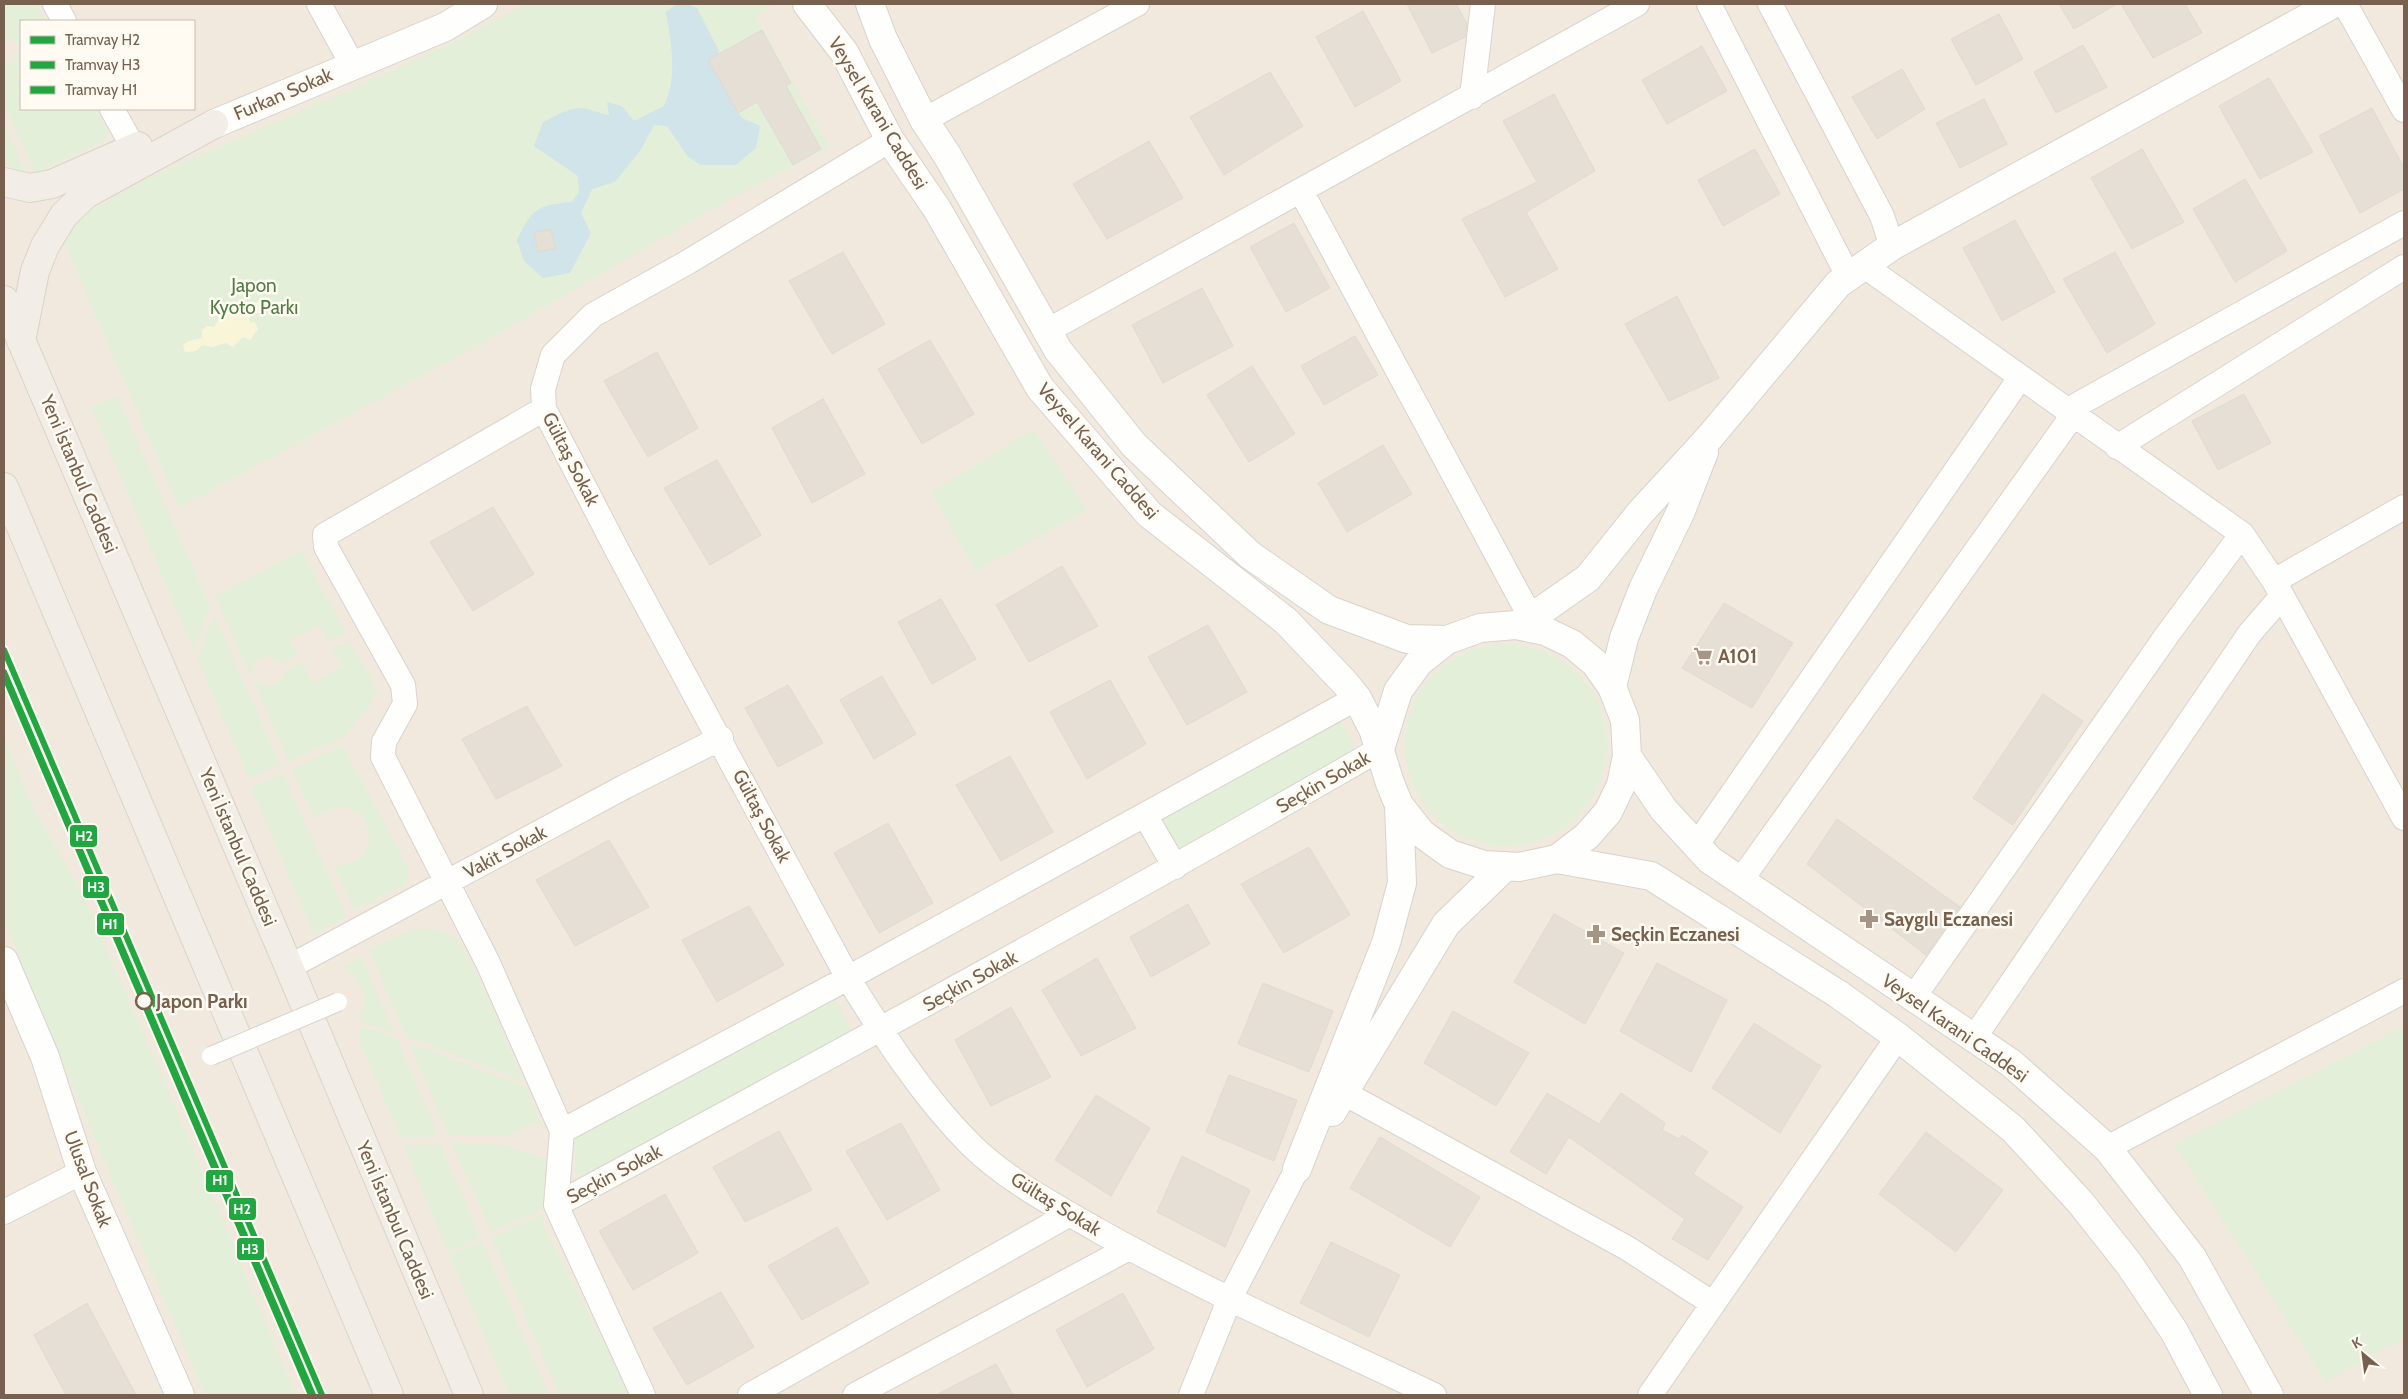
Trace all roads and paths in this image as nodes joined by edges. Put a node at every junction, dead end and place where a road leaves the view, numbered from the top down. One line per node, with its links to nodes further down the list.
1 (55, 4): 13 (street)
2 (319, 4): 14 (street, Furkan Sokak)
3 (483, 4): 14 (main road, Furkan Sokak)
4 (807, 4): 20 (main road, Veysel Karani Caddesi)
5 (870, 4): 18 (main road, Veysel Karani Caddesi)
6 (1137, 4): 18 (street)
7 (1483, 4): 15 (street)
8 (1637, 4): 15 (street)
9 (1710, 4): 27 (street)
10 (1770, 4): 25 (street)
11 (2333, 4): 25 (main road)
12 (2345, 4): 17 (street)
13 (63, 20)
14 (352, 64): 19 (main road, Furkan Sokak)
15 (1472, 97): 23 (street)
16 (113, 110): 21 (street)
17 (2404, 110)
18 (924, 120): 29 (main road, Veysel Karani Caddesi)
19 (214, 124): 21 (highway); 30 (highway)
20 (890, 140): 32 (street, Gültaş Sokak); 43 (main road, Veysel Karani Caddesi)
21 (133, 147): 22 (highway)
22 (4, 182)
23 (1301, 191): 29 (street); 40 (street)
24 (2404, 223): 33 (street)
25 (1892, 246): 27 (main road)
26 (2404, 267): 35 (street)
27 (1855, 270): 31 (street); 34 (main road)
28 (4, 300): 30 (highway, Yeni İstanbul Caddesi)
29 (1046, 330): 41 (main road, Veysel Karani Caddesi)
30 (21, 341): 57 (highway, Yeni İstanbul Caddesi)
31 (2020, 378): 33 (street); 50 (street)
32 (544, 408): 44 (street, Gültaş Sokak); 55 (street)
33 (2070, 413): 35 (street); 54 (street)
34 (1709, 438): 40 (main road); 42 (main road)
35 (2117, 447): 38 (street)
36 (4, 487): 78 (highway)
37 (2404, 507): 39 (street)
38 (2242, 534): 39 (street); 60 (street)
39 (2278, 589): 49 (street); 64 (street)
40 (1524, 622): 41 (main road); 42 (main road)
41 (1447, 640): 45 (main road)
42 (1612, 687): 46 (main road)
43 (1357, 698): 45 (main road, Veysel Karani Caddesi); 48 (street)
44 (721, 738): 55 (street, Vakit Sokak); 58 (street, Gültaş Sokak)
45 (1380, 749): 47 (main road, Veysel Karani Caddesi); 53 (street, Seçkin Sokak)
46 (1627, 756): 50 (main road, Veysel Karani Caddesi); 51 (main road)
47 (1400, 805): 52 (main road); 69 (main road)
48 (1145, 815): 53 (street); 58 (street)
49 (2404, 818)
50 (1696, 846): 54 (main road, Veysel Karani Caddesi)
51 (1557, 859): 52 (main road); 63 (main road)
52 (1506, 866): 66 (main road)
53 (1175, 867): 62 (street, Seçkin Sokak)
54 (1741, 880): 60 (main road, Veysel Karani Caddesi)
55 (449, 882): 57 (street, Vakit Sokak); 67 (street)
56 (4, 961): 70 (main road, Ulusal Sokak)
57 (289, 967): 79 (highway, Yeni İstanbul Caddesi)
58 (848, 978): 62 (street, Gültaş Sokak); 67 (street)
59 (2404, 991): 68 (street)
60 (1913, 998): 64 (main road, Veysel Karani Caddesi)
61 (338, 1002): 65 (street, bridge)
62 (880, 1030): 71 (street, Seçkin Sokak); 73 (street, Gültaş Sokak)
63 (1898, 1037): 76 (street); 86 (main road)
64 (1974, 1038): 68 (main road, Veysel Karani Caddesi)
65 (211, 1056)
66 (1344, 1093): 69 (main road); 76 (street)
67 (562, 1131): 71 (street)
68 (2107, 1148): 87 (main road, Veysel Karani Caddesi)
69 (1297, 1169): 75 (street)
70 (82, 1172): 72 (street); 77 (main road, Ulusal Sokak)
71 (556, 1205): 80 (street)
72 (4, 1212)
73 (1070, 1214): 74 (street, Gültaş Sokak); 81 (street)
74 (1129, 1248): 75 (street, Gültaş Sokak); 82 (street)
75 (1230, 1298): 83 (street); 84 (street, Gültaş Sokak)
76 (1712, 1303): 85 (street)
77 (180, 1395)
78 (388, 1395)
79 (469, 1395)
80 (643, 1395)
81 (750, 1395)
82 (855, 1395)
83 (1191, 1395)
84 (1434, 1395)
85 (1650, 1395)
86 (2208, 1395)
87 (2269, 1395)

